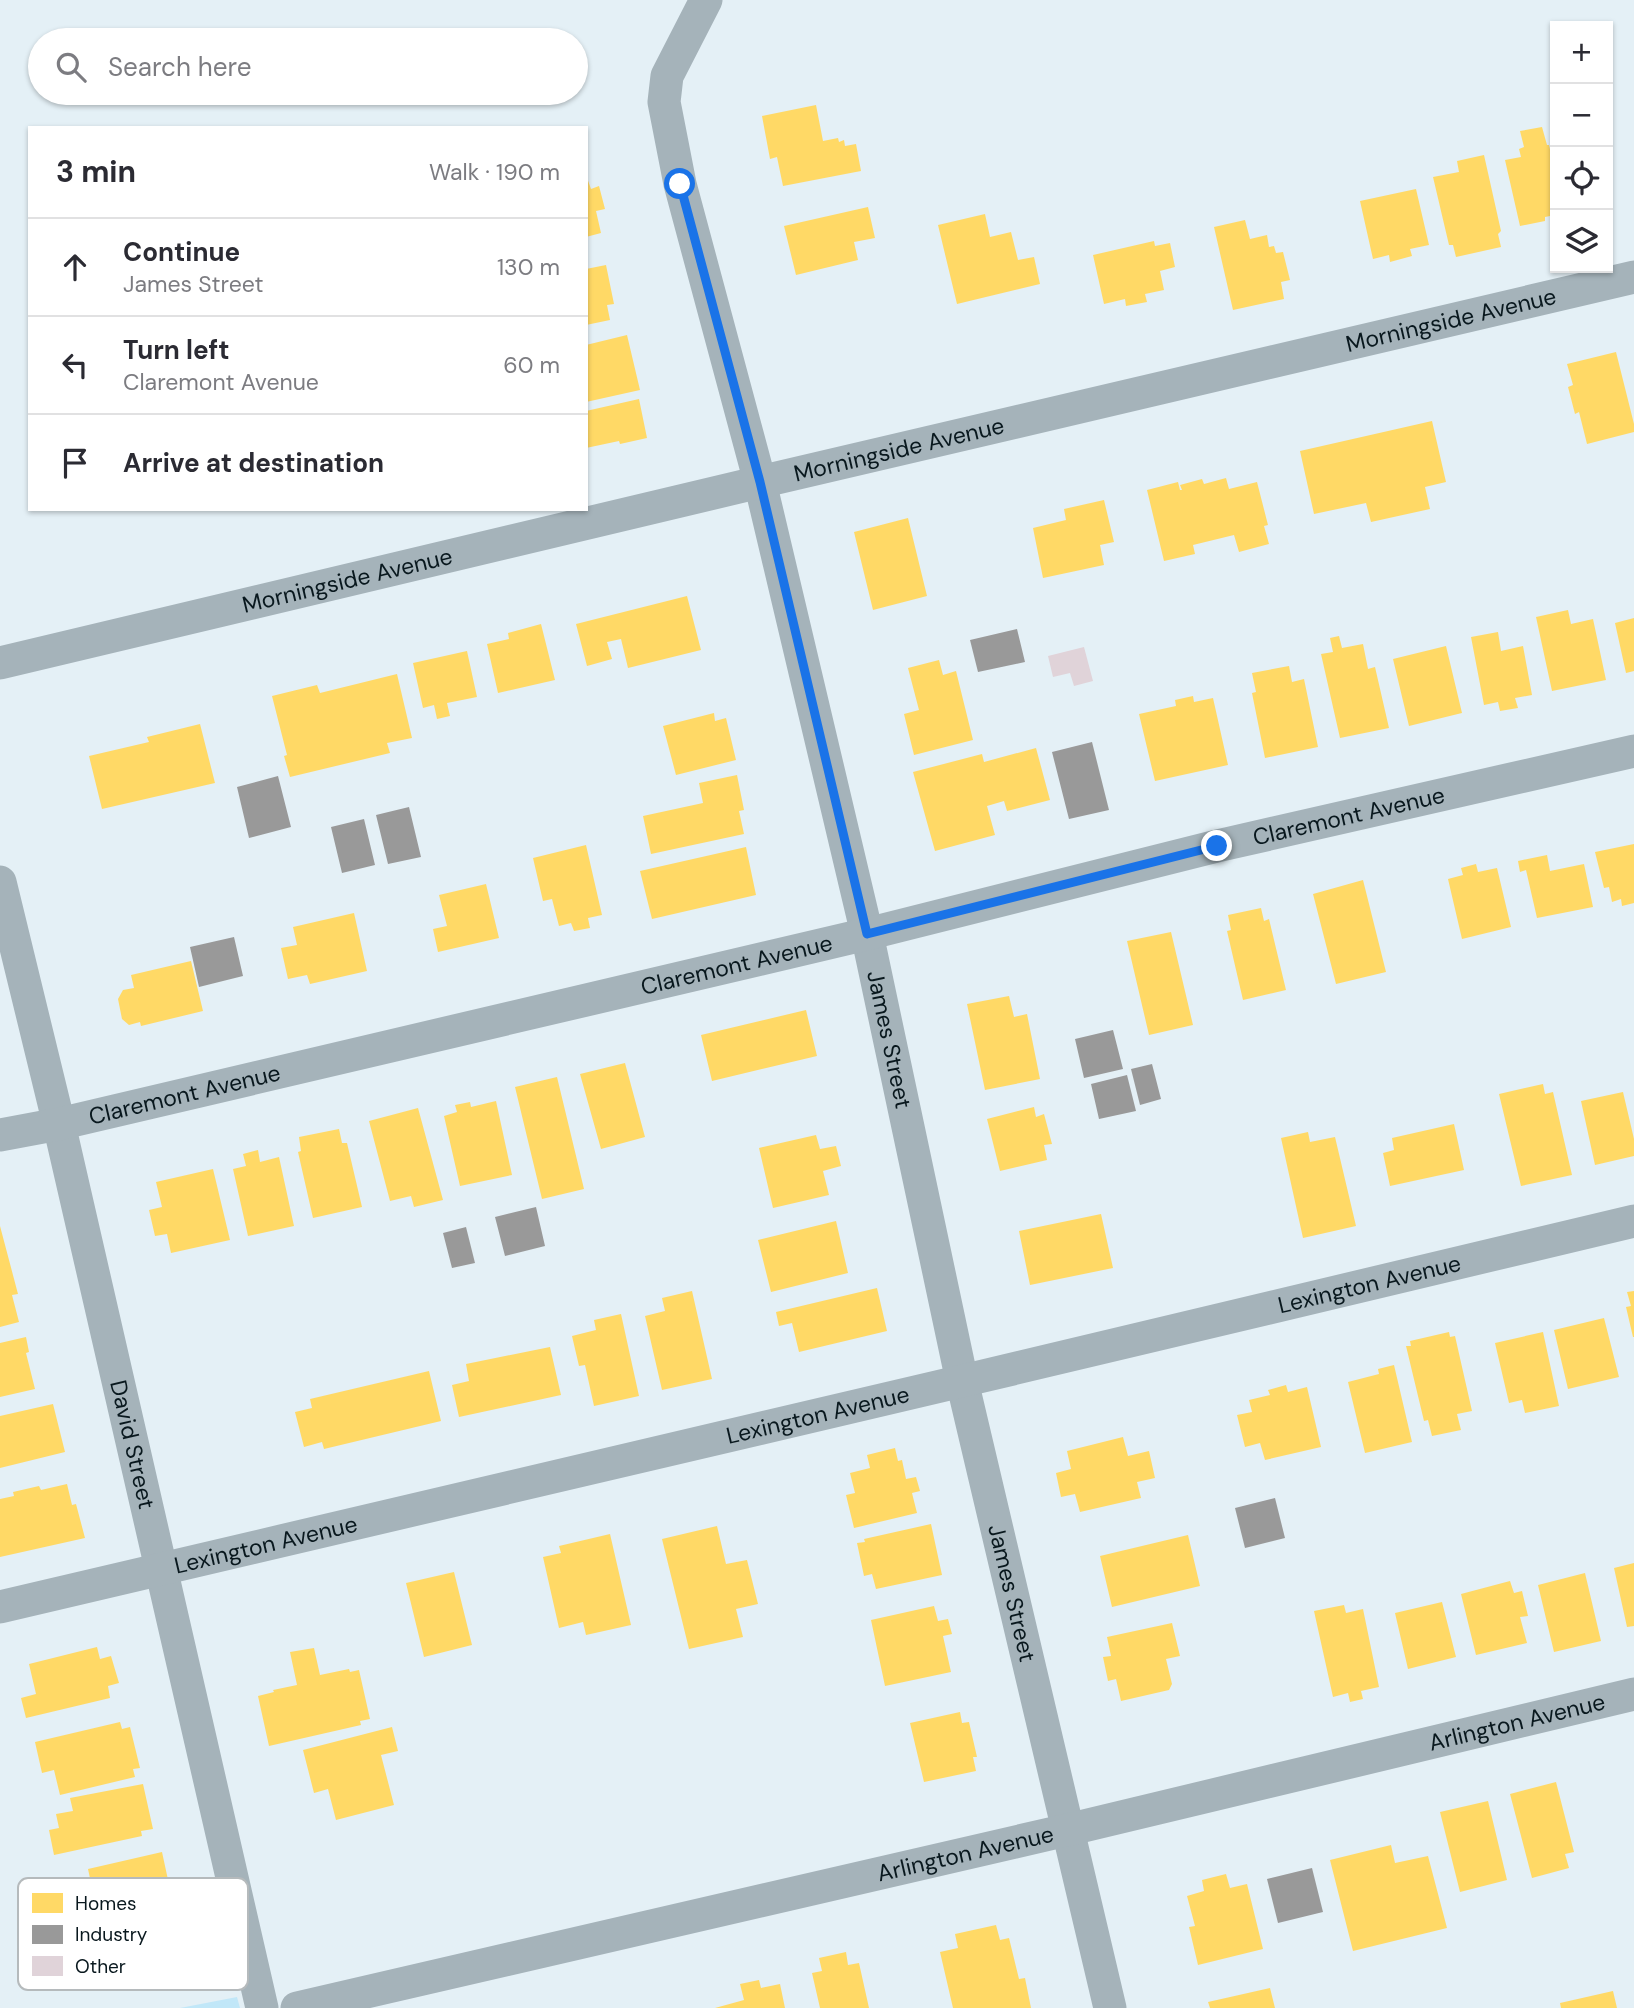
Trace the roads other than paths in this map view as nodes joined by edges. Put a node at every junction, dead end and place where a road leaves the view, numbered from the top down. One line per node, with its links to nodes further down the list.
1 (706, 0): 3 (street, James Street)
2 (1634, 277): 3 (street, Morningside Avenue)
3 (760, 482): 4 (street, Morningside Avenue); 7 (street, James Street)
4 (0, 663)
5 (1634, 751): 7 (street, Claremont Avenue)
6 (0, 882): 8 (street, David Street)
7 (867, 934): 8 (street, Claremont Avenue); 11 (street, James Street)
8 (59, 1124): 9 (street, Claremont Avenue); 12 (street, David Street)
9 (0, 1135)
10 (1634, 1221): 11 (street, Lexington Avenue)
11 (962, 1381): 12 (street, Lexington Avenue); 15 (street, James Street)
12 (161, 1570): 13 (street, Lexington Avenue); 16 (street, David Street)
13 (0, 1607)
14 (1634, 1694): 15 (street, Arlington Avenue)
15 (1067, 1830): 19 (street, Arlington Avenue); 20 (street, James Street)
16 (232, 1878)
17 (248, 1947): 18 (street, David Street)
18 (262, 2008)
19 (297, 2008)
20 (1110, 2008)

